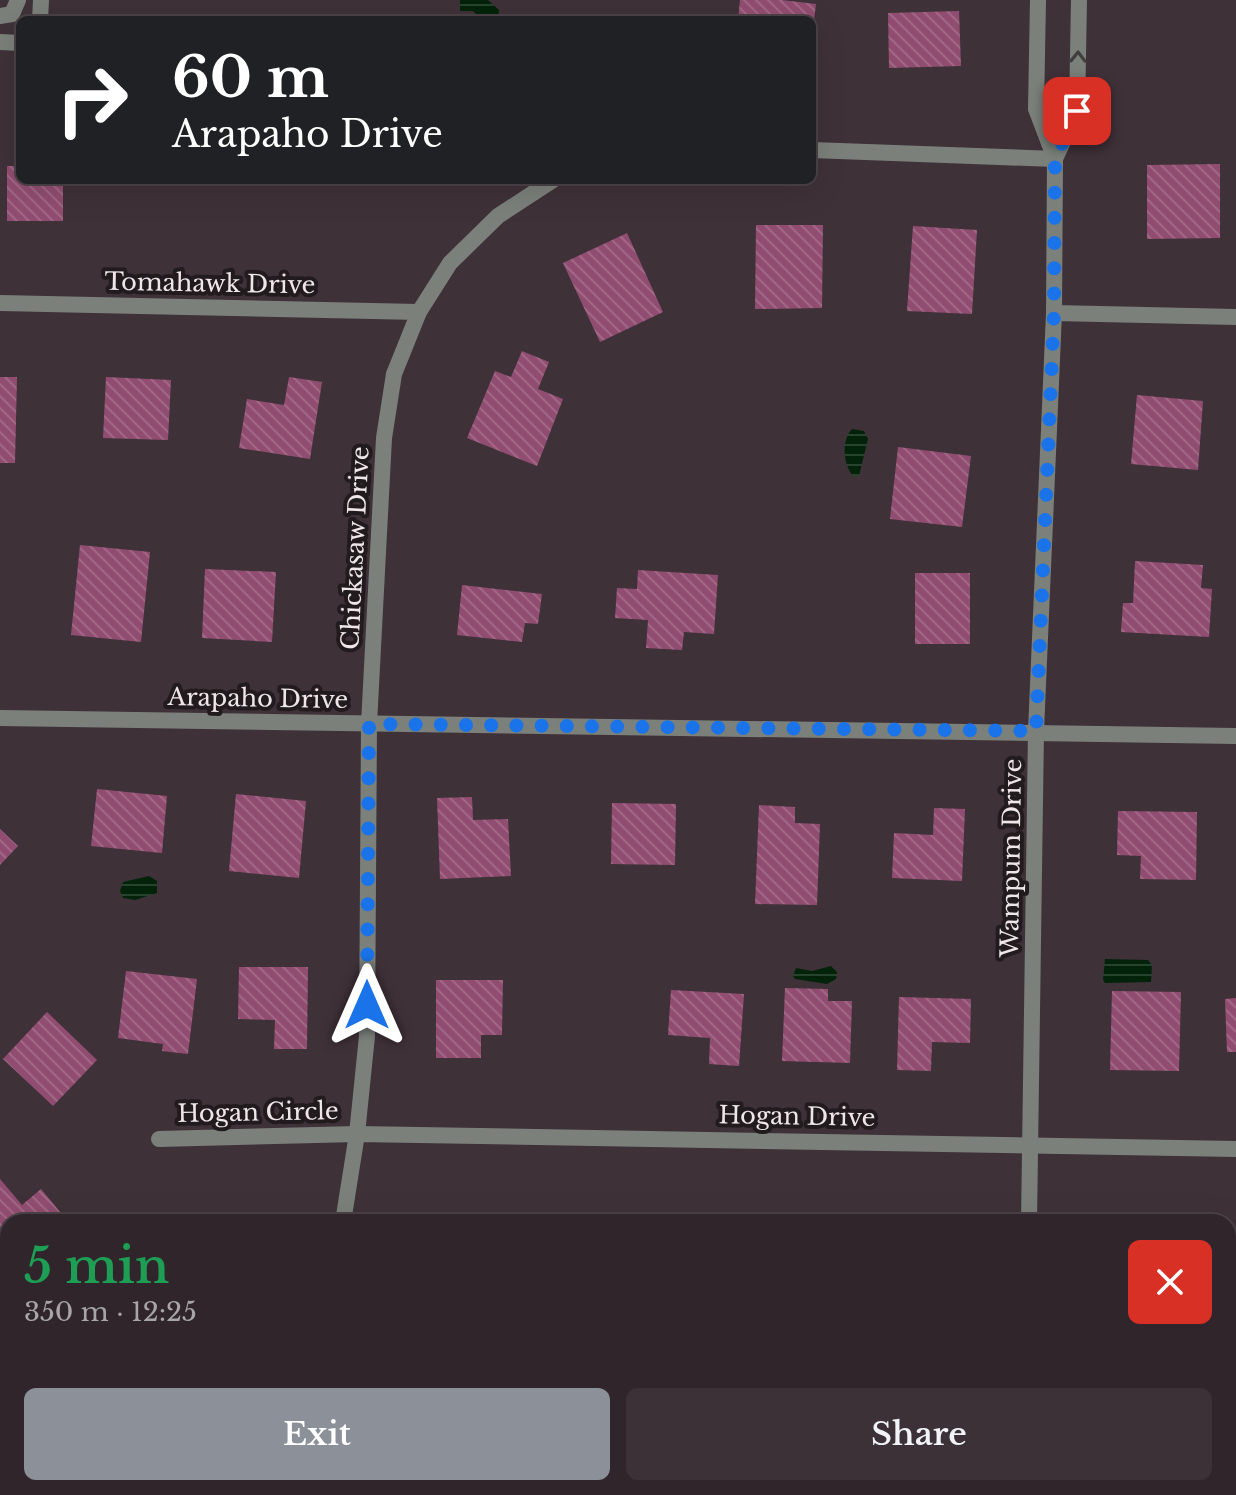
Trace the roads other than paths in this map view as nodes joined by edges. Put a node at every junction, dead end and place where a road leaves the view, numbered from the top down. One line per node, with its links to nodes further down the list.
1 (18, 0): 4 (street)
2 (1038, 0): 6 (street, Wampum Drive)
3 (1079, 0): 6 (street, Wampum Drive, one-way to 3)
4 (0, 16)
5 (816, 150): 6 (street)
6 (1055, 159): 10 (street, Wampum Drive)
7 (547, 184): 9 (street, Chickasaw Drive)
8 (0, 303): 9 (street, Tomahawk Drive)
9 (419, 312): 13 (street, Chickasaw Drive)
10 (1054, 313): 11 (street); 14 (street, Wampum Drive)
11 (1236, 317)
12 (0, 718): 13 (street, Arapaho Drive)
13 (369, 724): 14 (street, Arapaho Drive); 16 (street, Chickasaw Drive)
14 (1036, 731): 15 (street, Arapaho Drive); 18 (street, Wampum Drive)
15 (1236, 736)
16 (357, 1134): 17 (street, Hogan Circle); 18 (street, Hogan Drive); 20 (street, Chickasaw Drive)
17 (159, 1139)
18 (1031, 1144): 19 (street, Hogan Drive); 21 (street, Wampum Drive)
19 (1236, 1149)
20 (344, 1214)
21 (1029, 1214)

